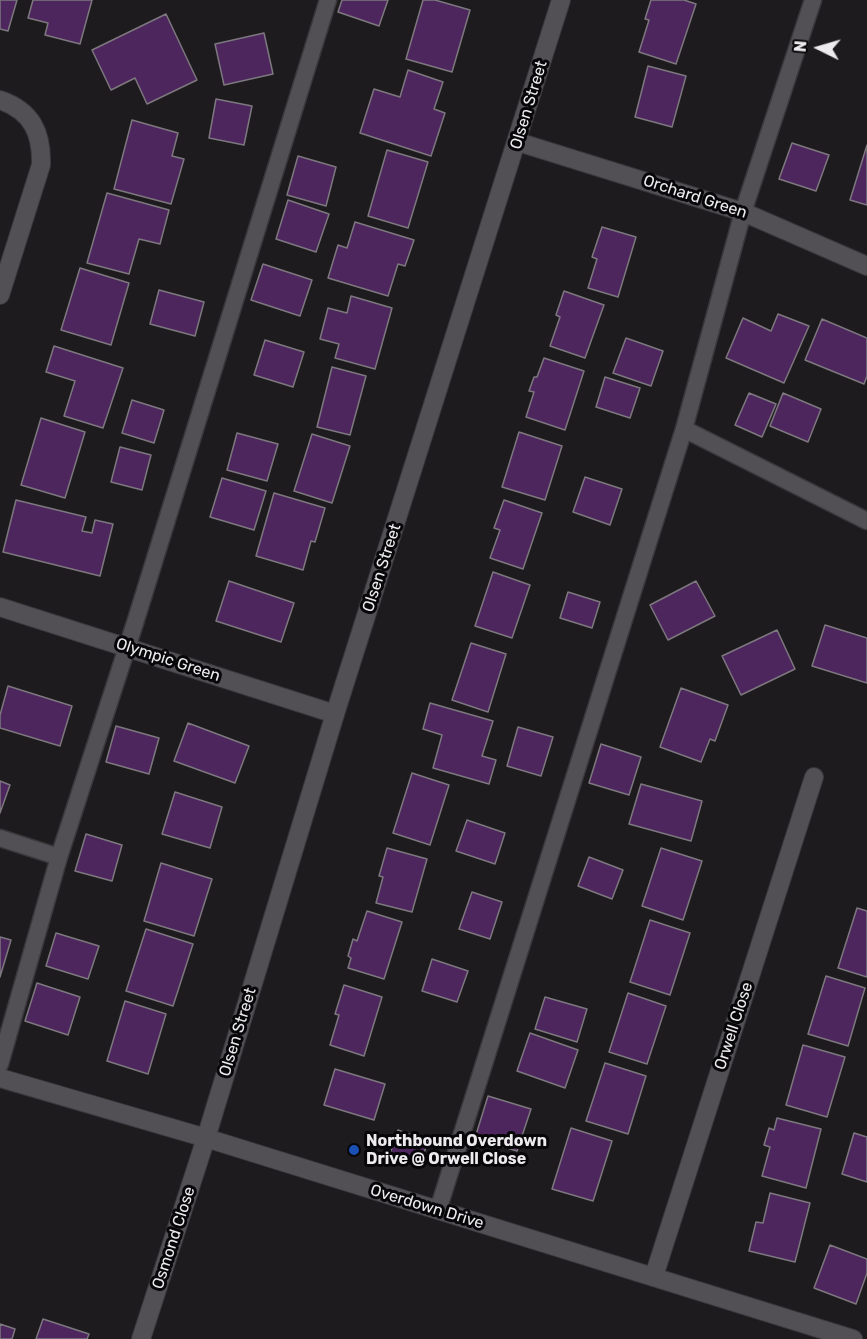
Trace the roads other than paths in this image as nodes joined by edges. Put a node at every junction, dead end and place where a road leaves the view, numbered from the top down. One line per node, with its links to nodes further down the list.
1 (328, 0): 12 (lane)
2 (561, 0): 5 (street, Olsen Street)
3 (813, 0): 6 (lane)
4 (0, 100): 8 (street)
5 (518, 142): 6 (street, Orchard Green); 13 (street, Olsen Street)
6 (743, 212): 7 (street, Orchard Green); 9 (lane)
7 (867, 266)
8 (0, 295)
9 (684, 429): 10 (lane); 20 (lane)
10 (867, 521)
11 (0, 607): 12 (street, Olympic Green)
12 (127, 648): 13 (street, Olympic Green); 16 (lane)
13 (336, 714): 19 (street, Olsen Street)
14 (814, 777): 21 (street, Orwell Close)
15 (0, 837): 16 (lane)
16 (59, 856): 17 (lane)
17 (0, 1064)
18 (0, 1078): 19 (street, Overdown Drive)
19 (206, 1137): 20 (street, Overdown Drive); 22 (street, Osmond Close)
20 (438, 1210): 21 (street, Overdown Drive)
21 (654, 1276): 23 (street, Overdown Drive)
22 (141, 1339)
23 (854, 1339)

